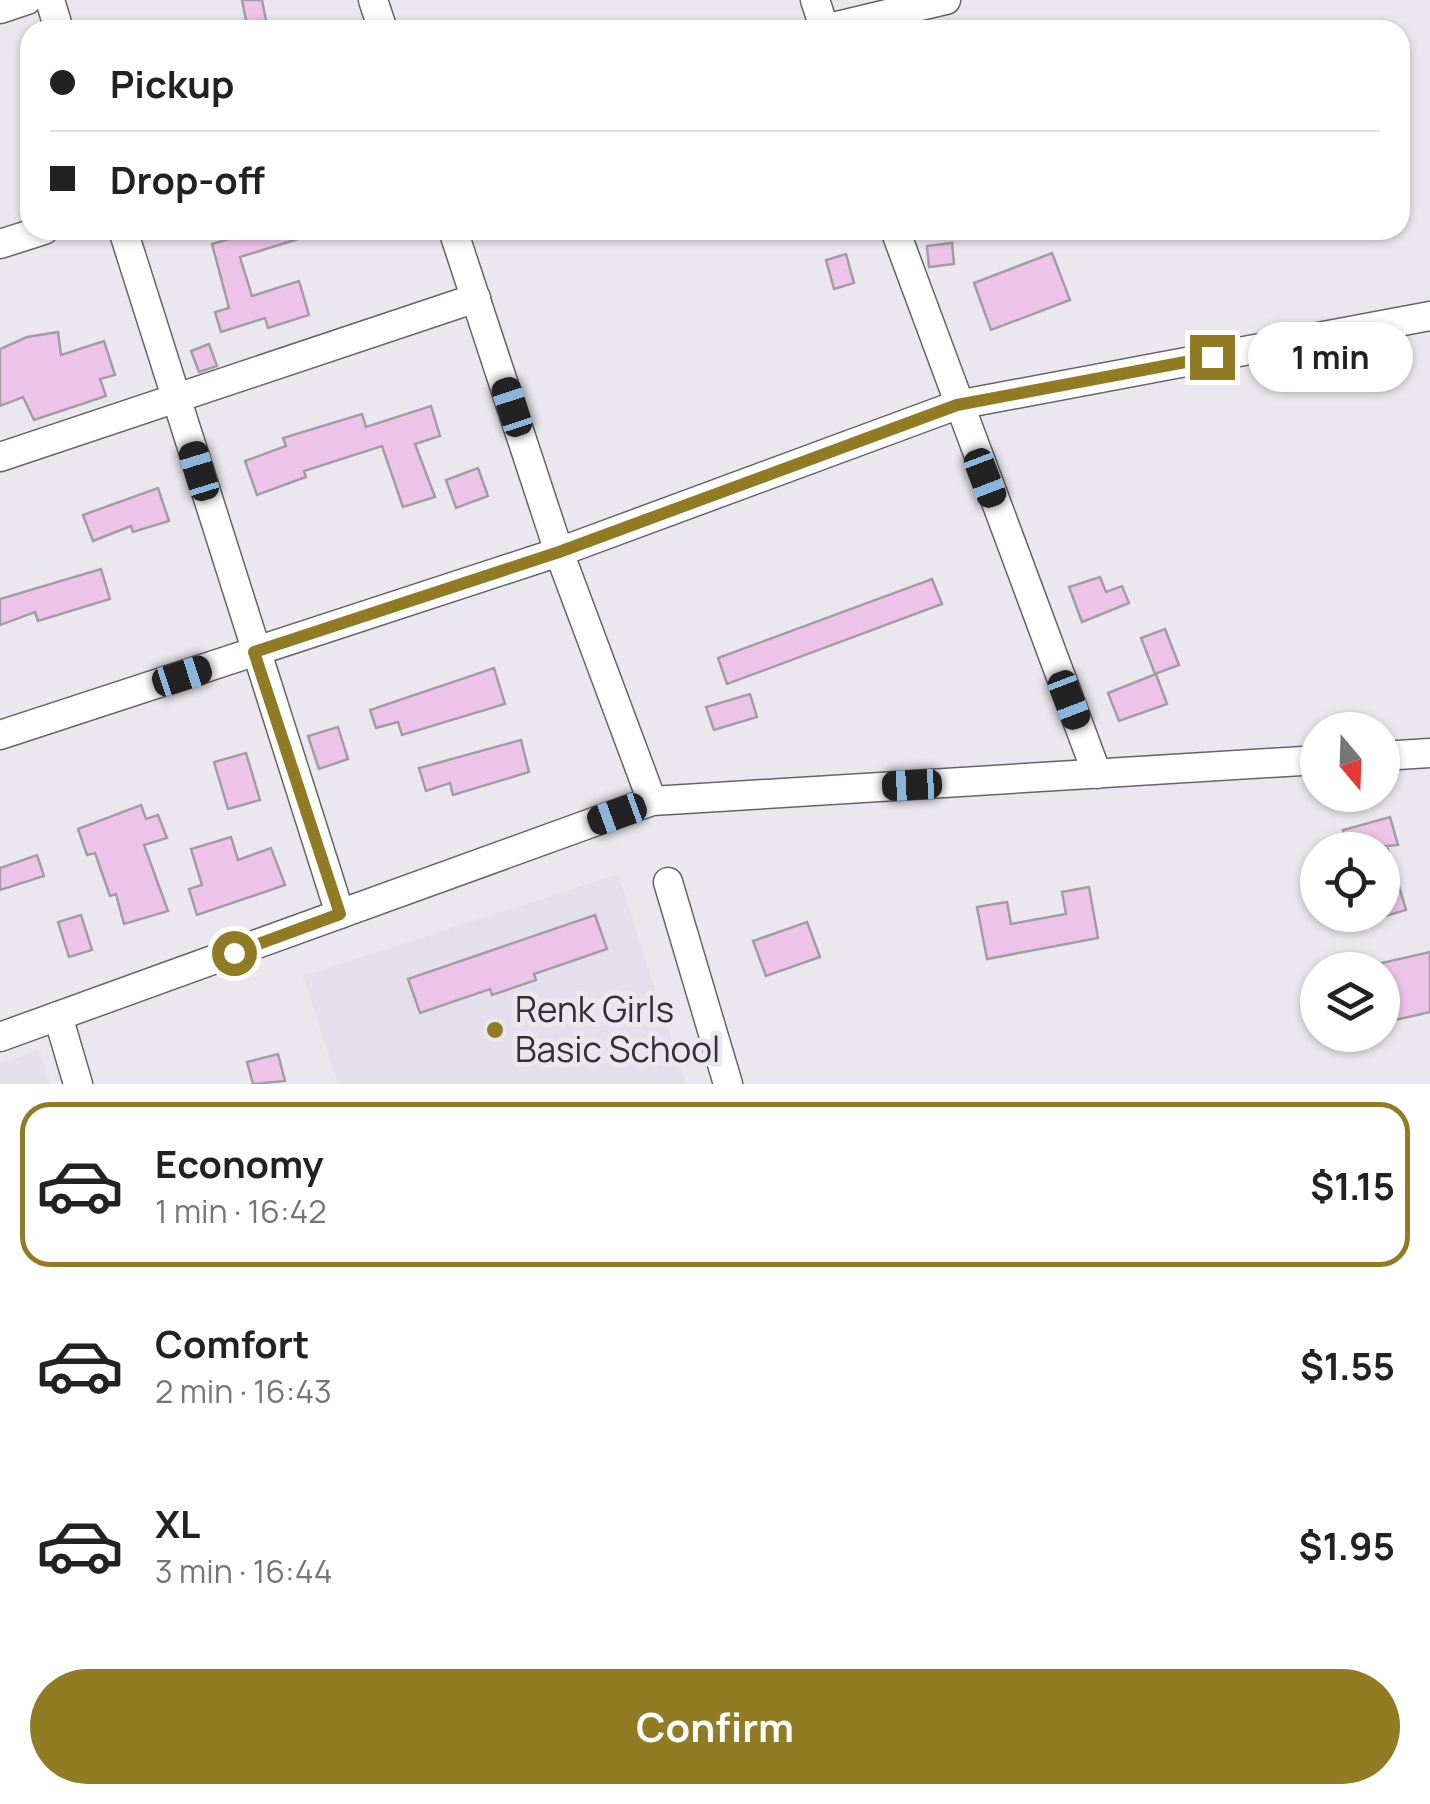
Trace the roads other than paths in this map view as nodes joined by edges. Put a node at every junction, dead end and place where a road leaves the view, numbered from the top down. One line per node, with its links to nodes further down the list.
1 (27, 0): 3 (street)
2 (946, 0): 4 (street)
3 (0, 9)
4 (865, 20)
5 (126, 240): 10 (street)
6 (456, 240): 8 (street)
7 (899, 240): 11 (street)
8 (476, 298): 10 (street); 13 (street)
9 (1430, 316): 11 (street)
10 (176, 398): 12 (street); 14 (street)
11 (957, 405): 13 (street); 19 (street)
12 (0, 457)
13 (559, 552): 14 (street); 20 (street)
14 (254, 652): 15 (street); 22 (street)
15 (0, 735)
16 (1430, 753): 17 (street)
17 (1400, 755)
18 (1300, 761): 19 (street)
19 (1098, 774): 20 (street)
20 (652, 801): 22 (street)
21 (668, 882): 26 (street)
22 (340, 914): 23 (street)
23 (58, 1016): 24 (street); 25 (street)
24 (0, 1036)
25 (78, 1084)
26 (728, 1084)

